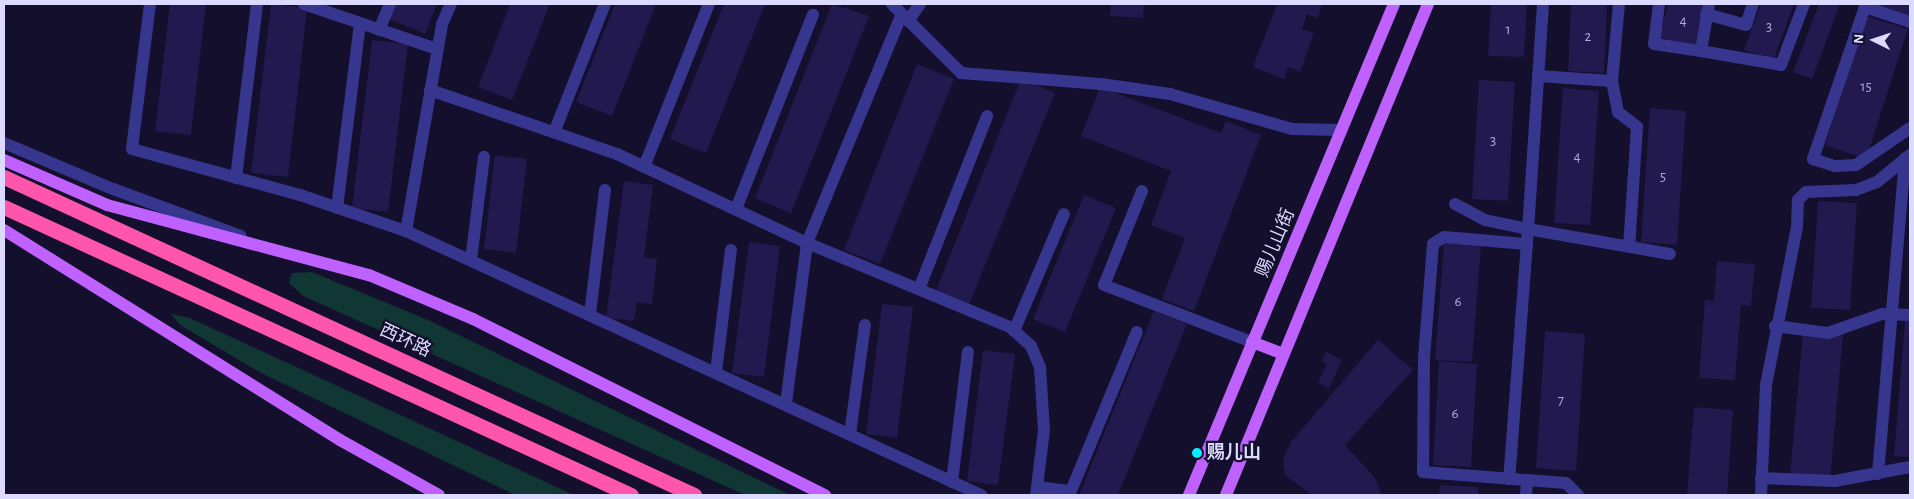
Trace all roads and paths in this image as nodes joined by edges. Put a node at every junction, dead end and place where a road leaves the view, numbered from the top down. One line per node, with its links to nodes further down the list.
1 (150, 4): 39 (street)
2 (258, 4): 39 (street)
3 (304, 4): 22 (street)
4 (390, 4): 23 (street)
5 (451, 4): 24 (street)
6 (605, 4): 31 (street)
7 (709, 4): 37 (street)
8 (892, 4): 20 (street)
9 (920, 4): 20 (street)
10 (1394, 4): 32 (main road, 赐儿山街)
11 (1428, 4): 67 (main road)
12 (1543, 4): 26 (street)
13 (1619, 4): 27 (street)
14 (1659, 4): 25 (street)
15 (1753, 4): 18 (street)
16 (1804, 4): 25 (street)
17 (1866, 5): 21 (street); 30 (street)
18 (1708, 9): 25 (street)
19 (813, 15): 45 (street)
20 (905, 18): 32 (street); 50 (street)
21 (1910, 22)
22 (360, 24): 23 (street); 44 (street)
23 (379, 30): 24 (street)
24 (437, 49): 28 (street)
25 (1701, 51)
26 (1538, 76): 27 (street); 47 (street)
27 (1612, 81): 52 (street)
28 (430, 90): 31 (street); 49 (street)
29 (987, 116): 57 (street)
30 (1910, 128)
31 (555, 130): 37 (street)
32 (1342, 130): 65 (main road, 赐儿山街)
33 (4, 143): 55 (street)
34 (484, 156): 56 (street)
35 (1908, 157): 58 (street); 62 (street)
36 (4, 160): 55 (main road)
37 (644, 167): 45 (street)
38 (4, 177): 80 (highway, 西环路)
39 (236, 178): 44 (street)
40 (605, 190): 59 (street)
41 (1142, 191): 65 (street)
42 (1455, 204): 47 (street)
43 (4, 207): 79 (highway)
44 (337, 208): 49 (street)
45 (736, 209): 50 (street)
46 (1064, 214): 63 (street)
47 (1528, 229): 51 (street); 52 (street)
48 (4, 230): 78 (main road)
49 (406, 231): 56 (street)
50 (807, 242): 57 (street); 69 (street)
51 (1528, 244): 74 (street); 74 (street)
52 (1629, 247): 54 (street)
53 (731, 250): 68 (street)
54 (1670, 254)
55 (307, 260): 81 (main road)
56 (471, 260): 59 (street)
57 (919, 289): 63 (street)
58 (1893, 313): 60 (street); 62 (street); 72 (street)
59 (590, 314): 68 (street)
60 (1910, 315)
61 (865, 325): 70 (street)
62 (1775, 326): 73 (street)
63 (1014, 330): 77 (street)
64 (1137, 332): 77 (street)
65 (1252, 342): 67 (main road); 83 (main road, 赐儿山街)
66 (968, 352): 76 (street)
67 (1283, 354): 84 (main road)
68 (716, 372): 69 (street)
69 (786, 404): 70 (street)
70 (850, 434): 76 (street)
71 (1910, 467): 72 (street)
72 (1878, 474): 73 (street)
73 (1761, 478): 87 (street)
74 (1509, 479): 75 (street)
75 (1527, 480): 85 (street); 86 (street)
76 (952, 482): 82 (street)
77 (1036, 491)
78 (438, 495)
79 (631, 495)
80 (694, 495)
81 (824, 495)
82 (981, 495)
83 (1189, 495)
84 (1226, 495)
85 (1526, 495)
86 (1578, 495)
87 (1761, 495)

